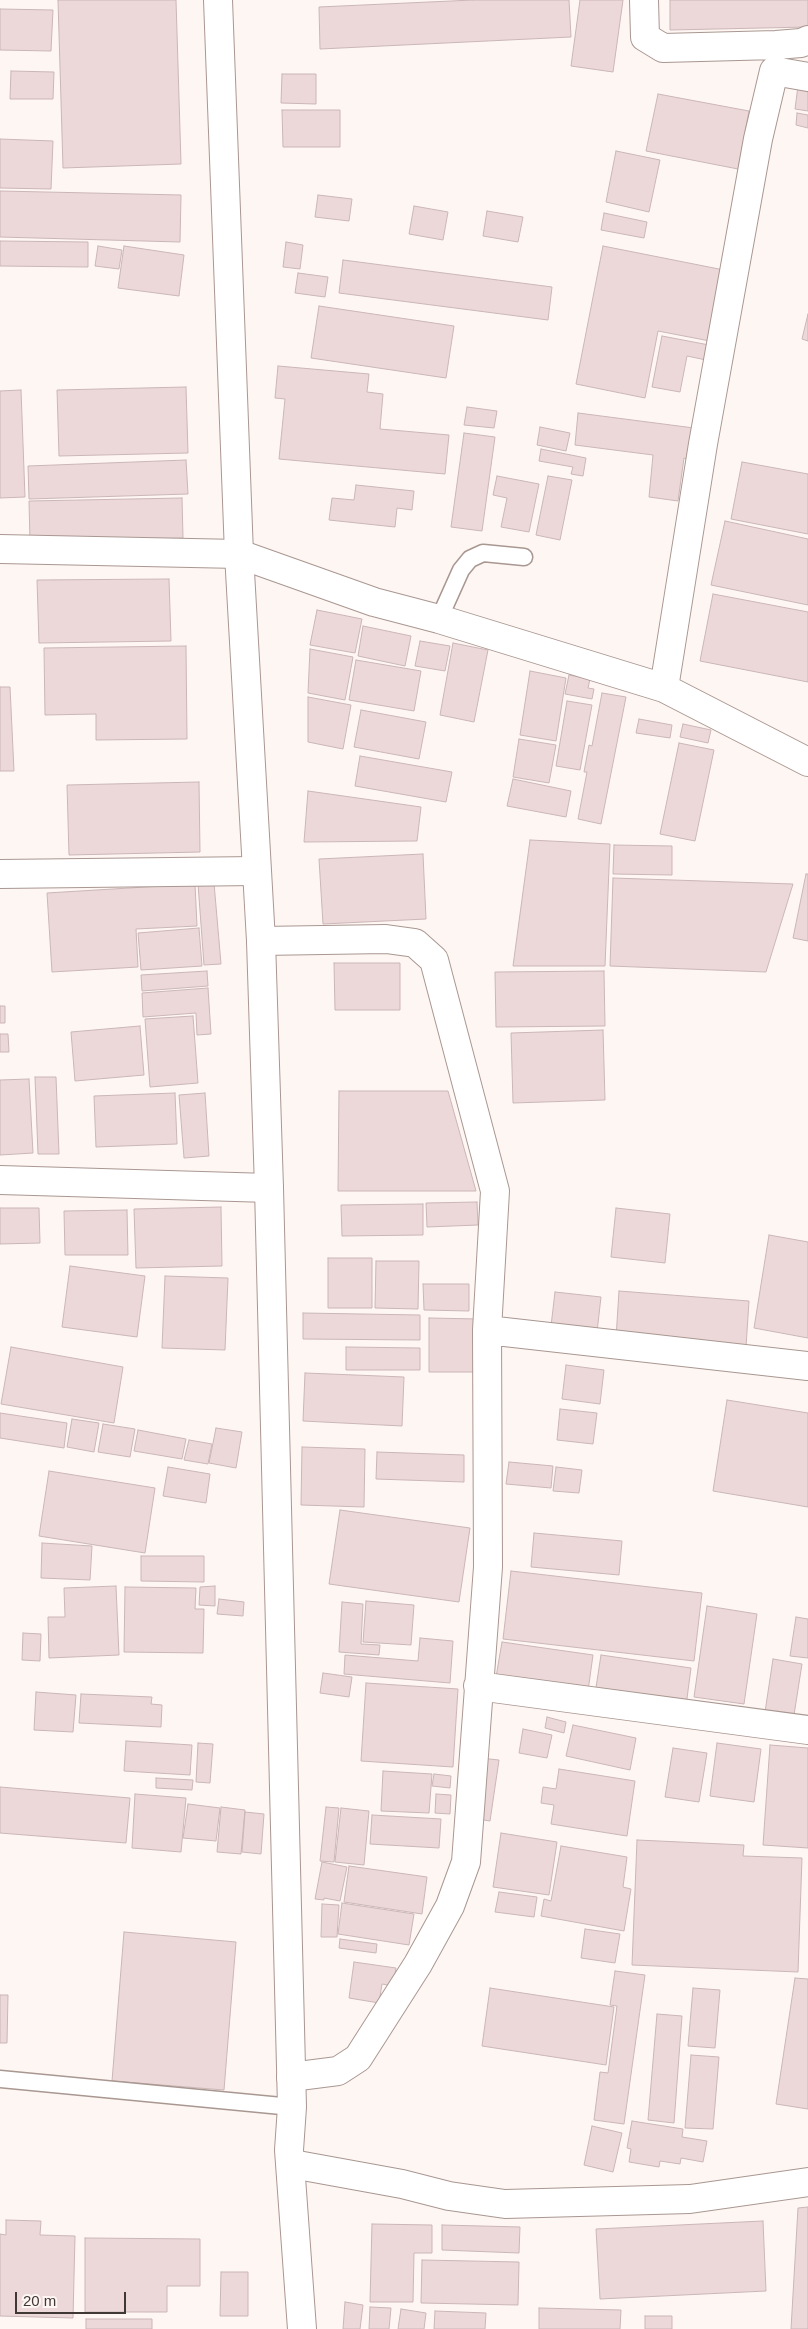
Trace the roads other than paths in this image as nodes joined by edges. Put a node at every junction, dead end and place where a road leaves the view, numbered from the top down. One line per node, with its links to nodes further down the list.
1 (218, 0): 7 (street)
2 (644, 0): 4 (street)
3 (808, 40): 4 (street)
4 (775, 58): 5 (street); 10 (street)
5 (808, 77)
6 (0, 549): 7 (street)
7 (239, 554): 9 (street); 12 (street)
8 (524, 557): 9 (lane)
9 (439, 618): 10 (street)
10 (664, 688): 11 (street)
11 (808, 762)
12 (256, 871): 13 (street); 14 (street)
13 (0, 874)
14 (261, 941): 16 (street); 17 (street)
15 (0, 1180): 16 (street)
16 (269, 1188): 21 (street)
17 (487, 1330): 18 (street); 19 (street)
18 (808, 1366)
19 (478, 1686): 20 (street); 21 (street)
20 (808, 1730)
21 (291, 2077): 23 (street)
22 (0, 2079): 23 (lane)
23 (292, 2107): 24 (street)
24 (292, 2164): 25 (street); 26 (street)
25 (808, 2182)
26 (302, 2329)

